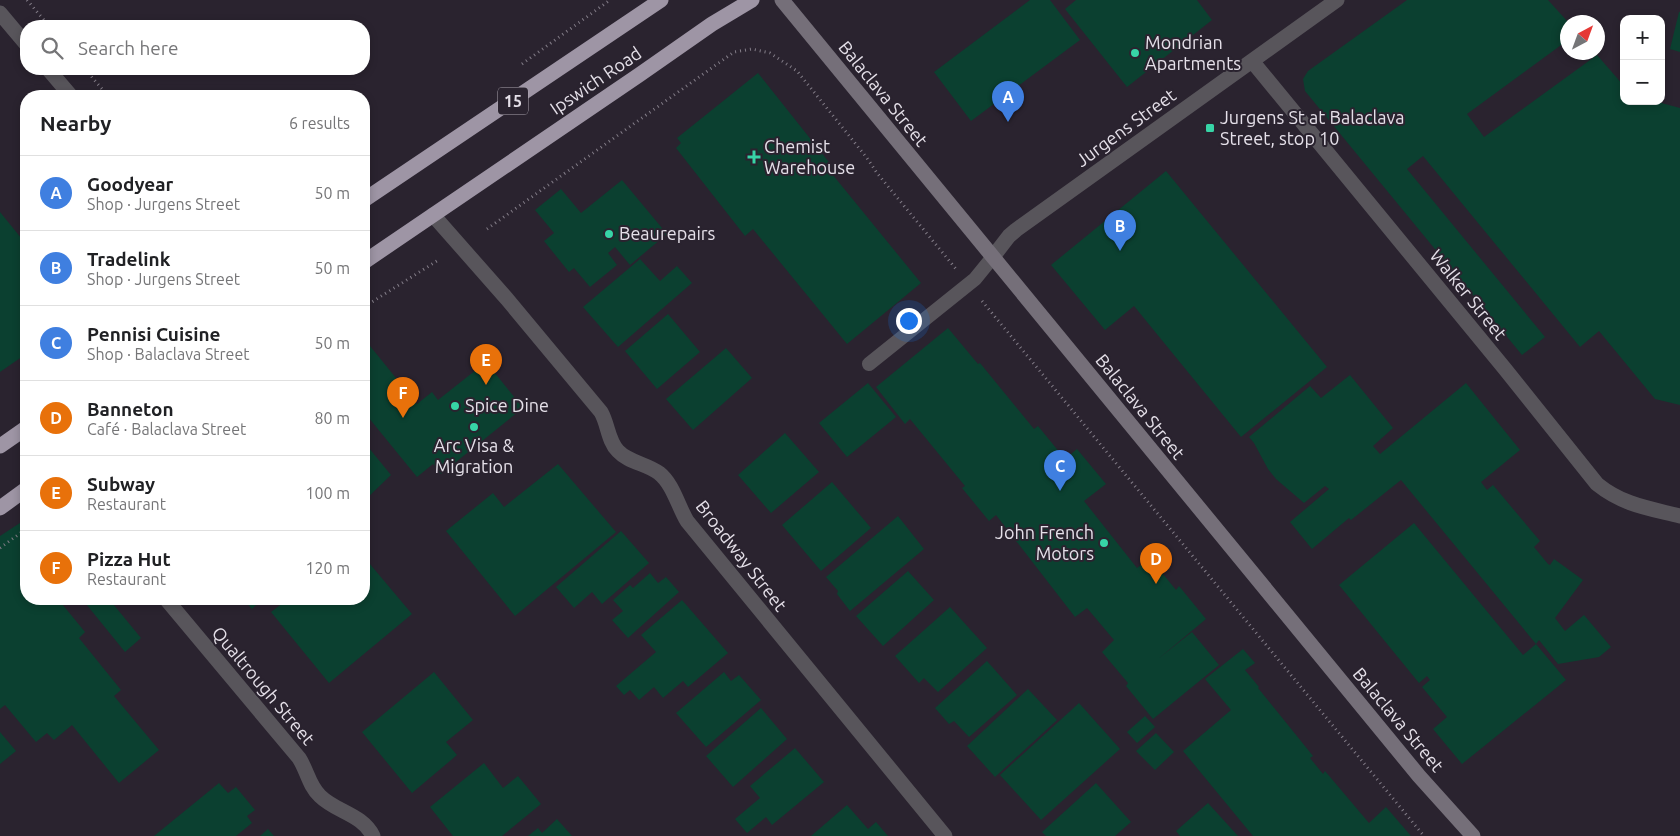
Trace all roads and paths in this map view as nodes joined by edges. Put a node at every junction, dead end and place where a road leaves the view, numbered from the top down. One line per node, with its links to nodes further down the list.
1 (27, 0): 7 (path)
2 (661, 0): 14 (highway, Ipswich Road / 15)
3 (752, 0): 15 (highway, Ipswich Road)
4 (782, 0): 18 (street, Balaclava Street)
5 (1337, 0): 9 (street, Jurgens Street)
6 (0, 13): 8 (street)
7 (44, 20)
8 (20, 37)
9 (1252, 61): 18 (street, Jurgens Street); 27 (street, Walker Street)
10 (53, 75): 12 (street)
11 (90, 75): 13 (path)
12 (66, 90)
13 (103, 90)
14 (370, 196)
15 (433, 216): 17 (highway, Ipswich Road); 32 (street, Broadway Street)
16 (487, 229): 20 (path)
17 (370, 258)
18 (992, 258): 20 (lane); 34 (street, Balaclava Street)
19 (440, 259): 21 (path)
20 (969, 284): 22 (lane); 33 (path)
21 (370, 303)
22 (869, 364)
23 (20, 432): 24 (highway)
24 (0, 446)
25 (20, 493): 26 (highway)
26 (0, 508)
27 (1680, 516)
28 (20, 533): 29 (path)
29 (0, 548)
30 (171, 605): 31 (street, Qualtrough Street)
31 (373, 836)
32 (945, 836)
33 (1424, 836)
34 (1473, 836)

